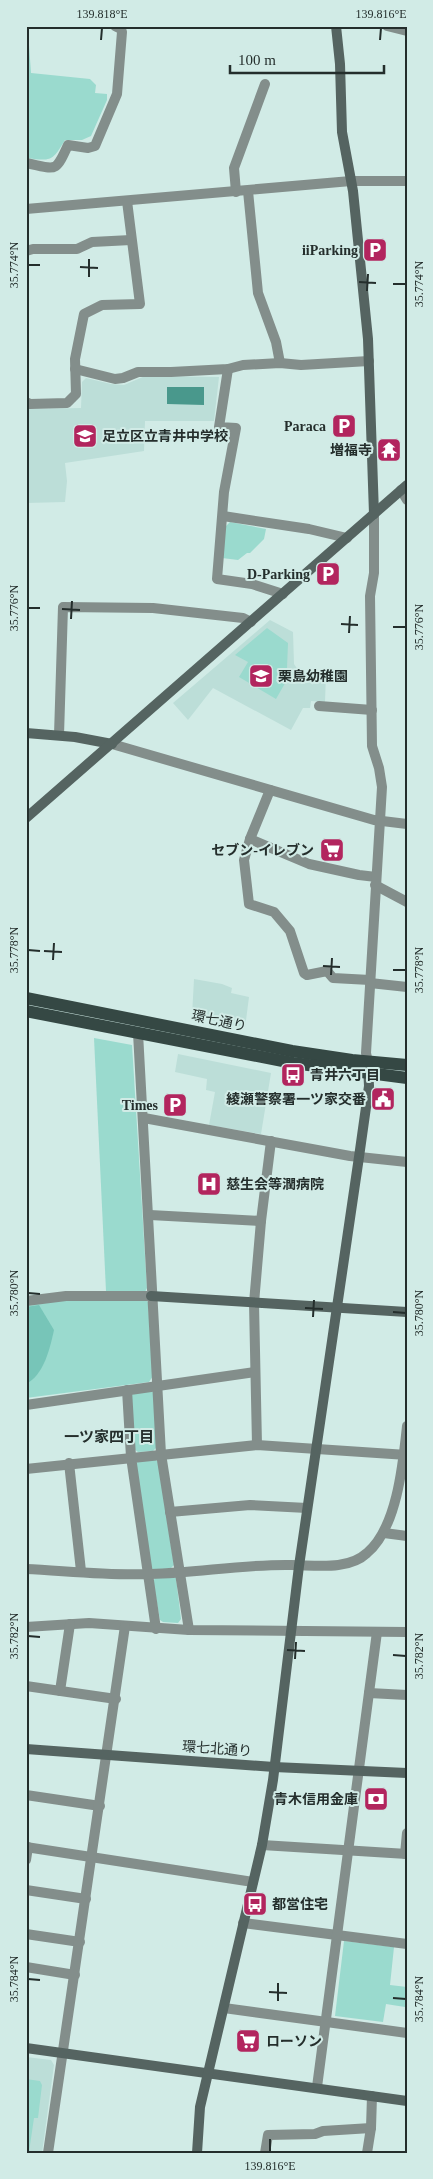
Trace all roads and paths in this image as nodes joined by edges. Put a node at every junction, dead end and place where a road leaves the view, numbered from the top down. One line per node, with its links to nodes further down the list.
1 (114, 26): 6 (street)
2 (336, 26): 8 (street)
3 (387, 26): 4 (street)
4 (407, 31)
5 (265, 84): 10 (street)
6 (26, 164)
7 (407, 181): 8 (street)
8 (351, 182): 9 (street); 15 (street)
9 (248, 191): 10 (street); 16 (street)
10 (236, 192): 11 (street)
11 (127, 201): 12 (street); 13 (street)
12 (26, 210)
13 (131, 240): 14 (street); 17 (street)
14 (26, 251)
15 (369, 361): 16 (street); 22 (street)
16 (280, 363): 18 (street)
17 (75, 369): 18 (street); 19 (street)
18 (228, 369): 23 (street)
19 (26, 402)
20 (404, 488): 21 (street); 22 (street)
21 (407, 500)
22 (374, 514): 24 (street); 28 (street)
23 (223, 516): 24 (street); 25 (street)
24 (347, 538): 25 (street)
25 (283, 594): 26 (street)
26 (251, 622): 30 (street); 31 (street)
27 (319, 706): 28 (street)
28 (372, 710): 34 (street)
29 (26, 733): 30 (street)
30 (60, 735): 31 (street)
31 (112, 744): 32 (street); 33 (street)
32 (270, 790): 34 (street); 36 (street)
33 (26, 818)
34 (379, 821): 35 (street); 37 (street)
35 (407, 824)
36 (250, 839): 37 (street); 39 (street)
37 (376, 881): 38 (street); 39 (street)
38 (407, 902)
39 (370, 982): 40 (street); 45 (street)
40 (407, 987)
41 (26, 998): 45 (main road, 環七通り)
42 (26, 1011): 43 (main road, 環七通り)
43 (138, 1033): 45 (main road, 環七通り); 47 (street)
44 (407, 1065): 45 (main road, 環七通り)
45 (369, 1068): 46 (main road, 環七通り); 49 (street)
46 (407, 1078)
47 (144, 1118): 48 (street); 51 (street)
48 (271, 1141): 49 (street); 52 (street)
49 (360, 1157): 50 (street); 56 (street)
50 (407, 1162)
51 (150, 1215): 52 (street); 53 (street)
52 (261, 1221): 55 (street)
53 (152, 1296): 54 (street); 55 (street); 59 (street)
54 (26, 1301)
55 (254, 1303): 56 (street); 58 (street)
56 (337, 1308): 57 (street); 64 (street)
57 (407, 1312)
58 (255, 1372): 59 (street); 63 (street)
59 (157, 1385): 60 (street); 65 (street)
60 (127, 1390): 61 (street); 67 (street)
61 (26, 1405)
62 (407, 1426): 66 (street)
63 (257, 1445): 64 (street); 65 (street)
64 (316, 1449): 66 (street); 70 (street)
65 (161, 1454): 67 (street); 71 (street)
66 (405, 1455): 72 (street)
67 (131, 1457): 68 (street); 78 (street)
68 (69, 1464): 69 (street); 76 (street)
69 (26, 1468)
70 (307, 1508): 71 (street); 74 (street)
71 (170, 1512): 77 (street)
72 (384, 1533): 73 (street); 74 (street)
73 (407, 1536)
74 (298, 1566): 77 (street); 84 (street)
75 (26, 1569): 76 (street)
76 (81, 1571): 78 (street)
77 (180, 1572): 78 (street); 83 (street)
78 (149, 1574): 82 (street)
79 (70, 1624): 80 (street); 81 (street); 88 (street)
80 (126, 1626): 82 (street); 91 (street)
81 (26, 1627)
82 (156, 1629): 83 (street)
83 (189, 1630): 84 (street)
84 (290, 1631): 85 (street); 94 (street)
85 (377, 1632): 86 (street); 89 (street)
86 (407, 1632)
87 (26, 1686): 88 (street)
88 (60, 1690): 91 (street)
89 (369, 1693): 90 (street); 95 (street)
90 (407, 1695)
91 (116, 1699): 93 (street)
92 (26, 1749): 93 (street, 環七北通り)
93 (108, 1755): 94 (street, 環七北通り); 98 (street)
94 (274, 1767): 95 (street, 環七北通り); 100 (street)
95 (359, 1771): 96 (street, 環七北通り); 102 (street)
96 (407, 1773)
97 (26, 1795): 98 (street)
98 (100, 1806): 104 (street)
99 (407, 1833): 103 (street)
100 (262, 1844): 102 (street); 106 (street)
101 (27, 1847): 104 (street); 105 (street)
102 (348, 1849): 103 (street); 111 (street)
103 (406, 1854)
104 (92, 1857): 106 (street); 108 (street)
105 (26, 1860)
106 (252, 1882): 109 (street)
107 (26, 1890): 108 (street)
108 (86, 1899): 112 (street)
109 (243, 1923): 111 (street); 116 (street)
110 (26, 1934): 112 (street)
111 (337, 1936): 113 (street); 117 (street)
112 (80, 1942): 115 (street)
113 (407, 1944)
114 (26, 1967): 115 (street)
115 (75, 1975): 120 (street)
116 (224, 2008): 117 (street); 121 (street)
117 (325, 2022): 118 (street); 122 (street)
118 (407, 2033)
119 (26, 2048): 120 (street)
120 (64, 2054): 121 (street); 126 (street)
121 (208, 2072): 122 (street); 127 (street)
122 (317, 2088): 123 (street)
123 (372, 2096): 124 (street); 125 (street)
124 (407, 2101)
125 (371, 2128): 128 (street); 129 (street)
126 (48, 2153)
127 (197, 2153)
128 (265, 2153)
129 (367, 2153)

